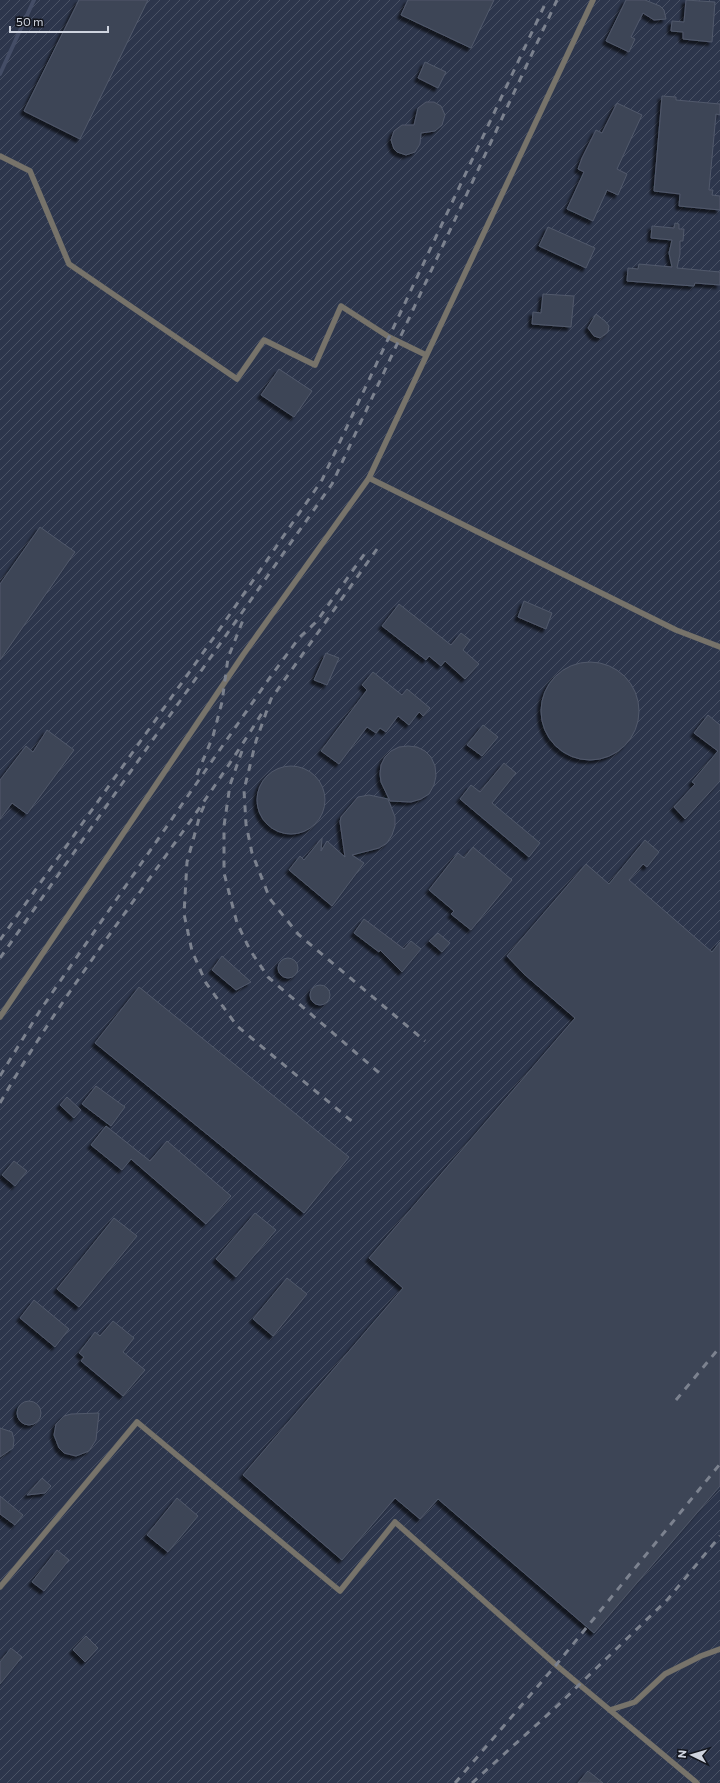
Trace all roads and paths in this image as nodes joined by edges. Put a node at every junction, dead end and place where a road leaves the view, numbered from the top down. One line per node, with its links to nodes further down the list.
1 (593, 0): 3 (lane)
2 (0, 156): 3 (lane)
3 (426, 355): 4 (lane)
4 (369, 478): 5 (lane); 6 (lane)
5 (720, 647)
6 (0, 1018)
7 (0, 1587): 9 (lane)
8 (720, 1649): 9 (lane)
9 (610, 1710): 10 (lane)
10 (697, 1783)

